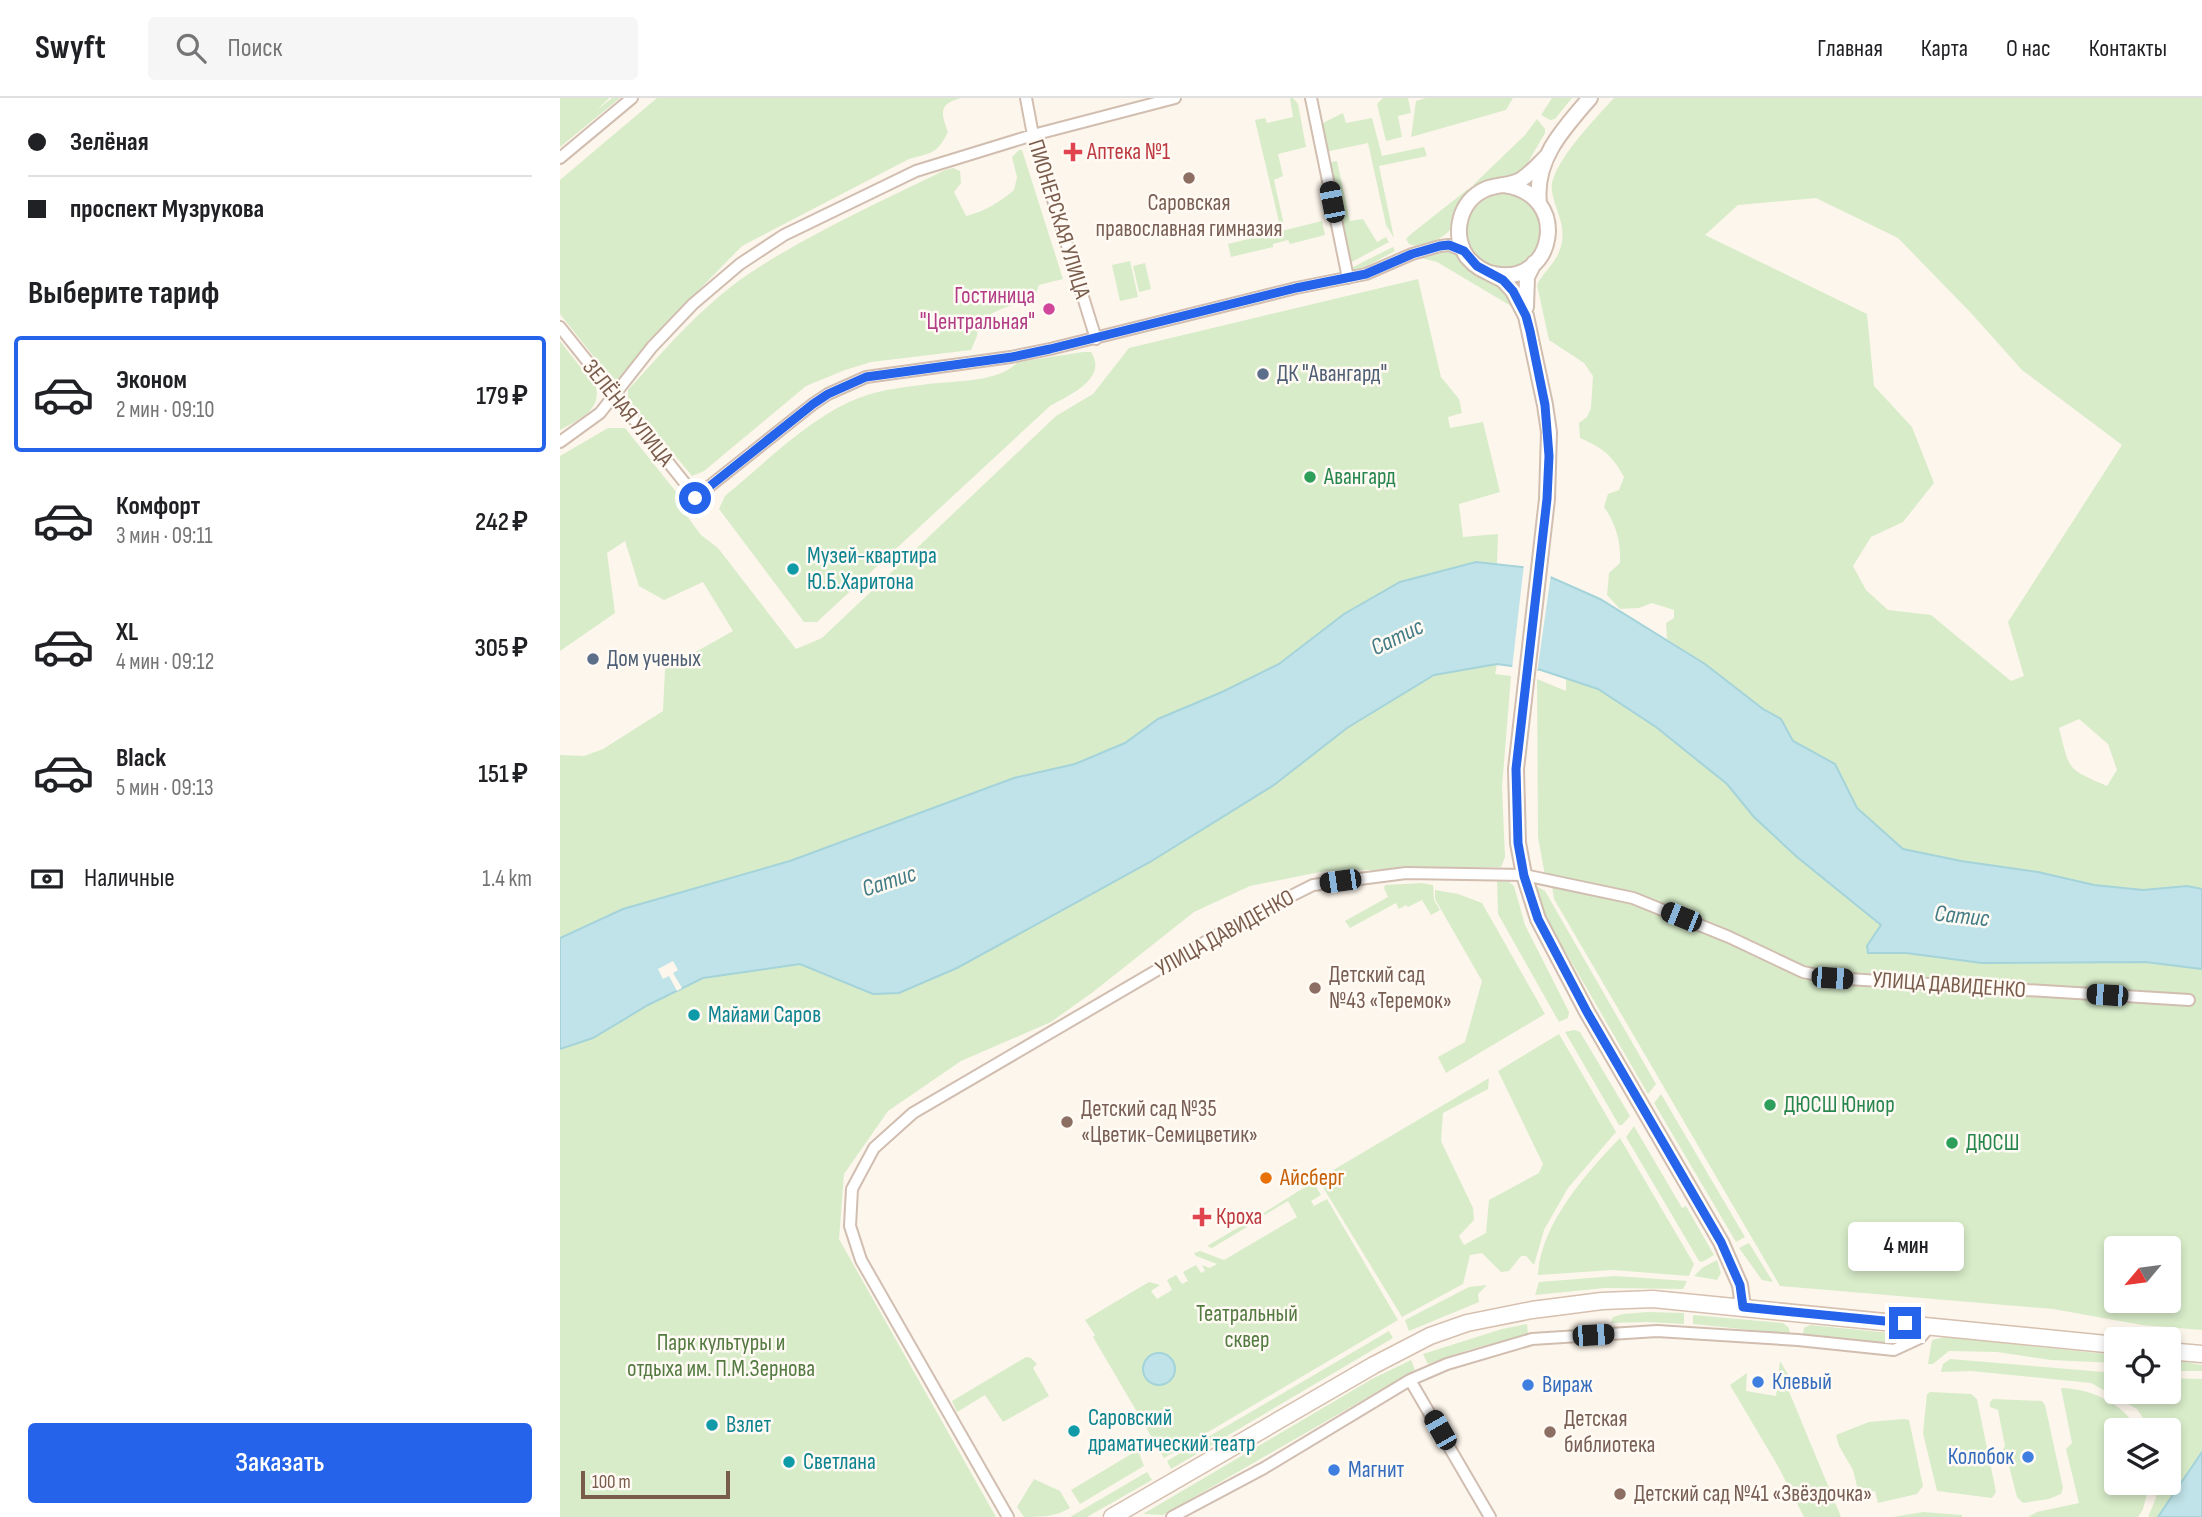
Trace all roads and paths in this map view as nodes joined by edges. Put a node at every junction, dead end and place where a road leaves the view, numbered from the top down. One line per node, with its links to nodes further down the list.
1 (632, 98): 8 (street)
2 (1026, 98): 6 (street, ПИОНЕРСКАЯ УЛИЦА)
3 (1175, 98): 6 (street)
4 (1311, 98): 16 (street)
5 (1590, 98): 7 (street)
6 (1033, 135): 19 (street, ПИОНЕРСКАЯ УЛИЦА); 20 (street)
7 (1546, 157): 9 (street); 10 (street)
8 (560, 158)
9 (1504, 185): 10 (street); 11 (street)
10 (1539, 203): 14 (street)
11 (1459, 223): 12 (street); 13 (street)
12 (1440, 246): 13 (street); 16 (street)
13 (1464, 251): 15 (street)
14 (1536, 261): 15 (street); 17 (street)
15 (1489, 273): 17 (street)
16 (1348, 278): 19 (street)
17 (1526, 316): 22 (street)
18 (560, 327): 20 (street, ЗЕЛЁНАЯ УЛИЦА)
19 (1096, 339): 20 (street, ЗЕЛЁНАЯ УЛИЦА)
20 (613, 395): 21 (street)
21 (560, 442)
22 (1524, 876): 23 (street, УЛИЦА ДАВИДЕНКО); 24 (street); 31 (street, УЛИЦА ДАВИДЕНКО)
23 (2189, 1000)
24 (1743, 1307): 25 (main road); 30 (main road)
25 (1931, 1325): 26 (main road); 29 (street)
26 (2104, 1344)
27 (2181, 1352): 28 (main road)
28 (2202, 1354)
29 (1410, 1380): 32 (street); 33 (street)
30 (1117, 1516)
31 (1008, 1517)
32 (1172, 1517)
33 (1490, 1517)

